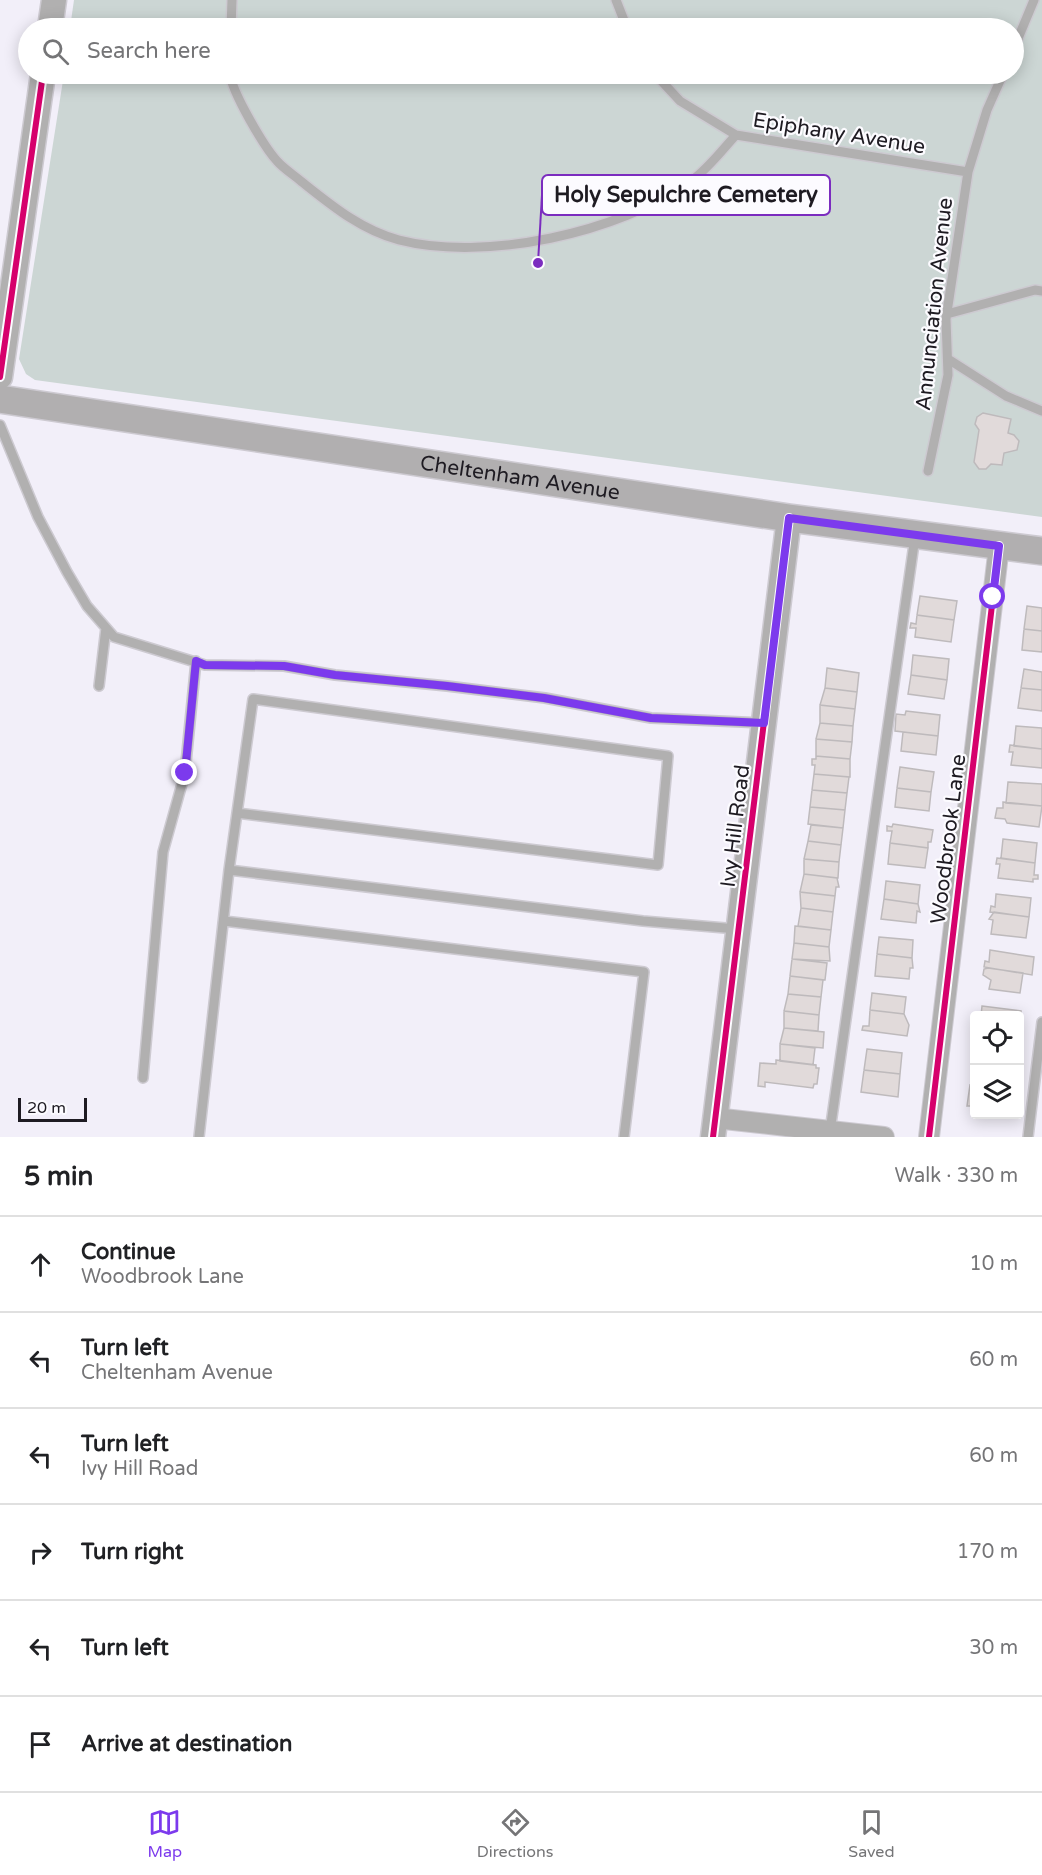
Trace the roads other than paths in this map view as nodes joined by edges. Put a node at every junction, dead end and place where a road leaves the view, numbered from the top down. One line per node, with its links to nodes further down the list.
1 (54, 0): 5 (street)
2 (232, 0): 6 (lane)
3 (616, 0): 7 (lane)
4 (1034, 0): 8 (lane)
5 (51, 18)
6 (231, 18)
7 (623, 18)
8 (1024, 24)
9 (42, 84): 18 (street)
10 (234, 84): 13 (lane)
11 (664, 84): 13 (lane, Epiphany Avenue)
12 (999, 84): 14 (lane, Annunciation Avenue)
13 (736, 135): 14 (lane, Epiphany Avenue)
14 (968, 172): 16 (lane, Annunciation Avenue)
15 (1042, 291): 16 (lane)
16 (947, 314): 17 (lane, Annunciation Avenue)
17 (948, 359): 20 (lane); 22 (lane, Annunciation Avenue)
18 (0, 377)
19 (0, 399): 23 (main road, Cheltenham Avenue)
20 (1042, 411)
21 (0, 425): 27 (lane)
22 (928, 471)
23 (789, 518): 24 (main road, Cheltenham Avenue); 30 (street, Ivy Hill Road)
24 (915, 535): 25 (main road, Cheltenham Avenue); 38 (lane)
25 (999, 546): 26 (main road, Cheltenham Avenue); 42 (street, Woodbrook Lane)
26 (1042, 551)
27 (106, 627): 28 (lane); 29 (lane)
28 (196, 661): 30 (lane); 36 (lane)
29 (99, 686)
30 (764, 723): 34 (street, Ivy Hill Road)
31 (237, 813): 31 (lane); 32 (lane)
32 (230, 870): 33 (lane); 34 (lane)
33 (224, 921): 39 (lane); 40 (lane)
34 (739, 929): 37 (street, Ivy Hill Road)
35 (1042, 1022): 43 (lane)
36 (143, 1078)
37 (714, 1127): 38 (street)
38 (830, 1131): 41 (street)
39 (199, 1137)
40 (624, 1137)
41 (884, 1137)
42 (929, 1137)
43 (1028, 1137)

